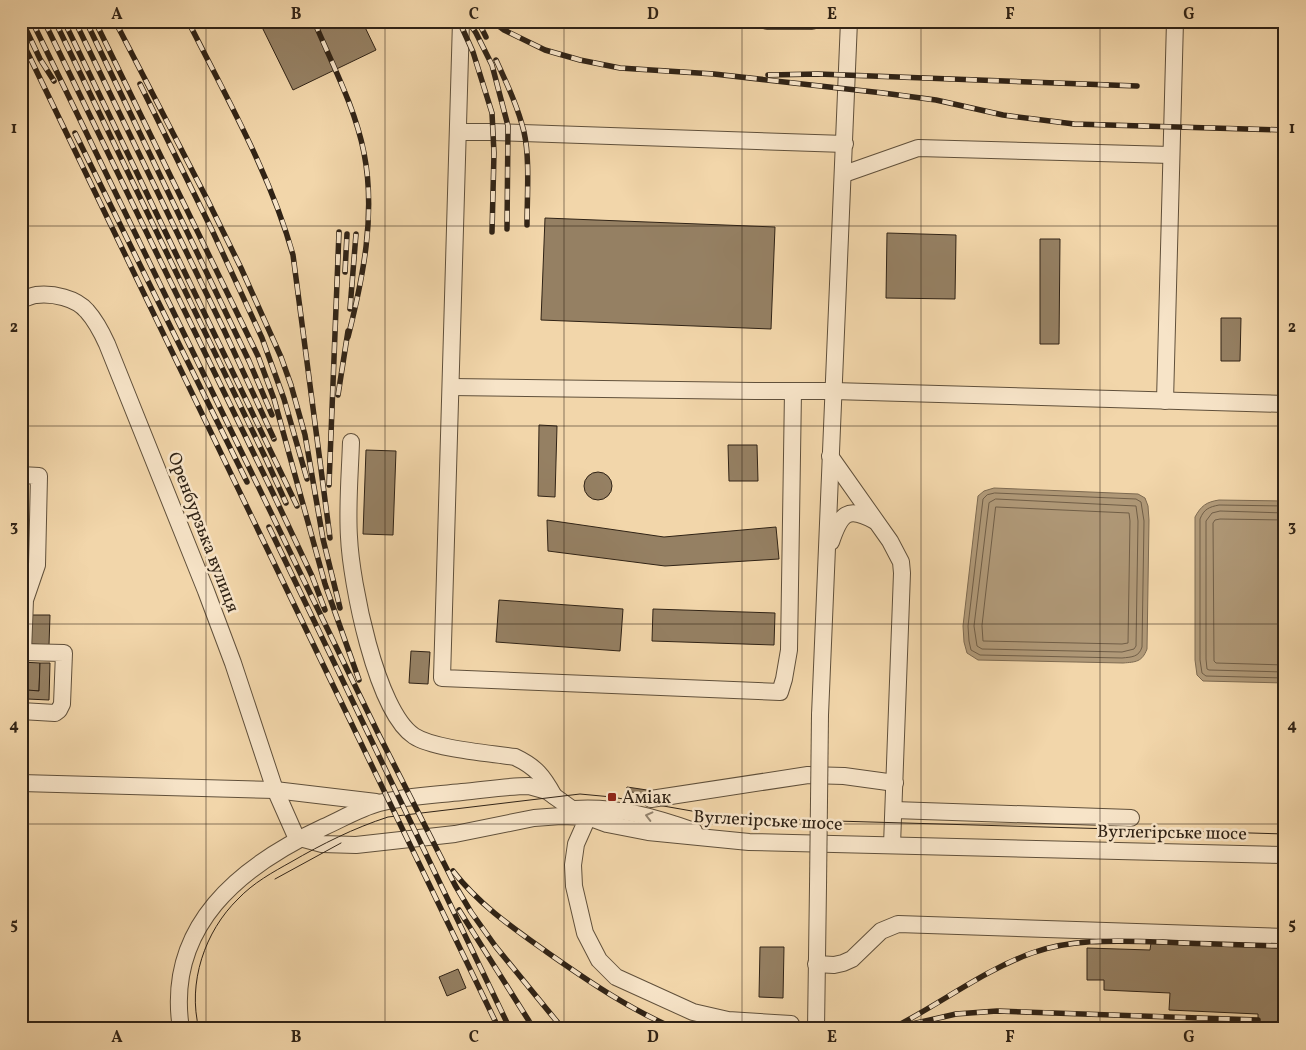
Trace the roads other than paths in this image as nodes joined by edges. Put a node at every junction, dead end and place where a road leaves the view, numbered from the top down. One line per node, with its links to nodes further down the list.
1 (461, 21): 6 (street)
2 (767, 21): 3 (street)
3 (812, 21)
4 (849, 21): 7 (street)
5 (1175, 21): 8 (street)
6 (458, 132): 7 (street); 11 (street)
7 (845, 144): 9 (street)
8 (1171, 155): 9 (street); 14 (street)
9 (844, 174): 13 (street)
10 (21, 300): 25 (street, Оренбурзька вулиця)
11 (451, 387): 12 (street); 12 (street)
12 (793, 391): 13 (street)
13 (833, 391): 14 (street); 17 (street)
14 (1165, 401): 15 (street)
15 (1285, 404)
16 (351, 442): 26 (street)
17 (830, 456): 19 (street); 20 (street)
18 (21, 475): 21 (street)
19 (876, 521): 20 (street); 24 (street)
20 (826, 554): 38 (street, bridge)
21 (22, 652): 22 (street)
22 (21, 711)
23 (21, 783): 25 (street)
24 (895, 783): 27 (street); 30 (street)
25 (275, 790): 28 (street); 33 (street, Оренбурзька вулиця)
26 (554, 796): 28 (street, Вуглегірське шосе); 29 (street, Вуглегірське шосе)
27 (651, 798)
28 (380, 803): 33 (street, Вуглегірське шосе)
29 (572, 809): 31 (street, Вуглегірське шосе); 34 (street, one-way to 29)
30 (894, 810): 32 (street); 35 (street)
31 (588, 817): 33 (street); 34 (street, Вуглегірське шосе); 39 (street)
32 (1131, 818)
33 (298, 839): 40 (street, Вуглегірське шосе)
34 (711, 839): 35 (street, Вуглегірське шосе)
35 (892, 845): 36 (street, Вуглегірське шосе)
36 (1285, 855)
37 (1285, 936): 38 (street)
38 (816, 964): 41 (street)
39 (791, 1024)
40 (181, 1029)
41 (816, 1029)

